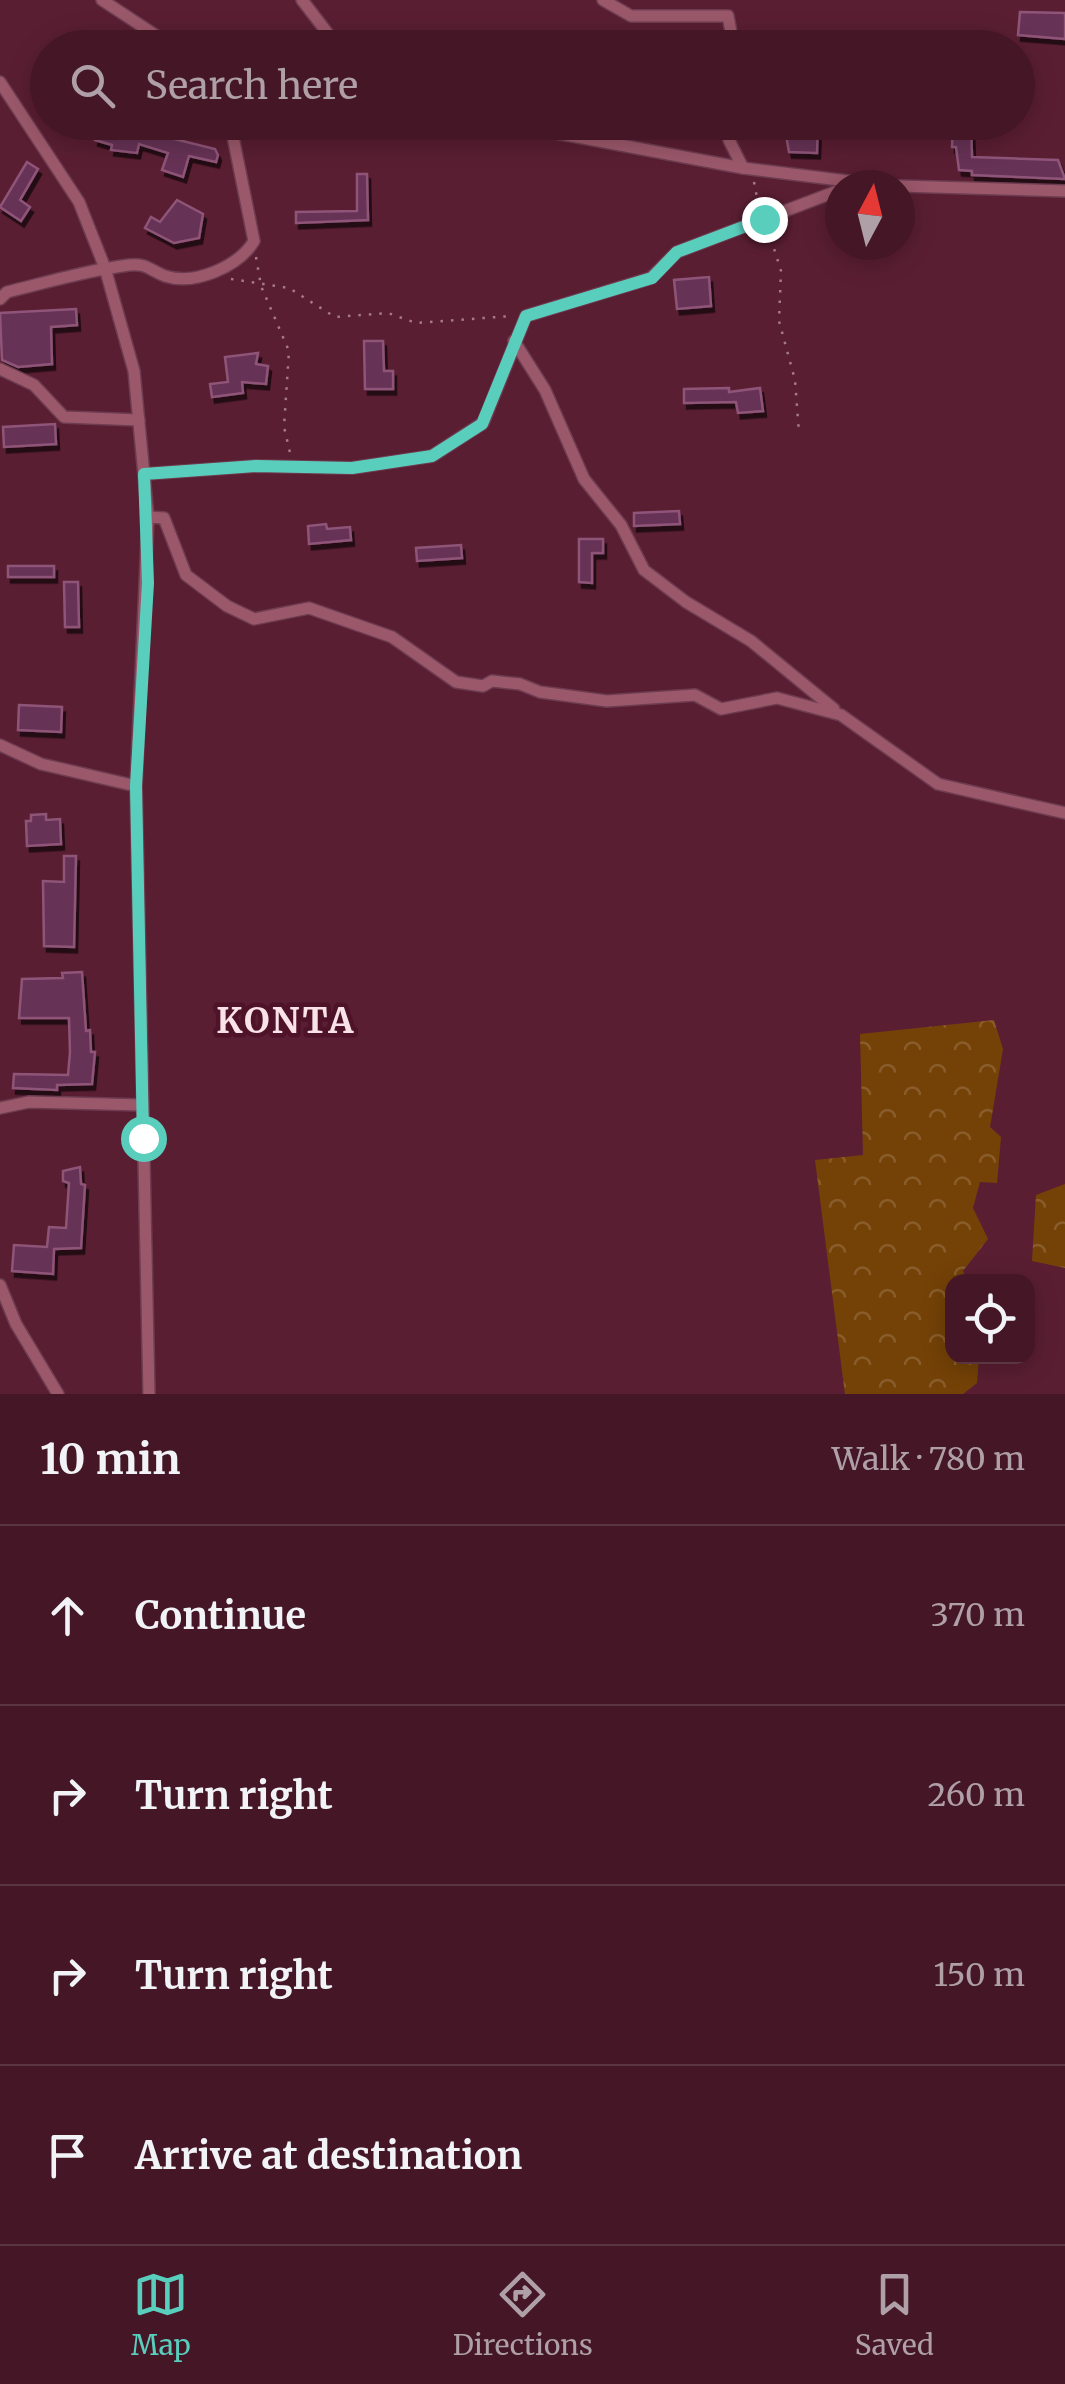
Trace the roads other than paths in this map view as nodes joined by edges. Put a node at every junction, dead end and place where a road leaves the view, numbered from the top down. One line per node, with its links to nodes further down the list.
1 (102, 0): 6 (street)
2 (302, 0): 7 (street)
3 (602, 0): 5 (street)
4 (725, 0): 5 (street)
5 (728, 16): 8 (street)
6 (148, 30)
7 (325, 30)
8 (731, 30)
9 (0, 82): 10 (street)
10 (30, 128)
11 (38, 140): 20 (street)
12 (234, 140): 20 (street)
13 (595, 140): 15 (street)
14 (729, 140): 15 (street)
15 (748, 168): 16 (street)
16 (825, 180)
17 (915, 186): 18 (street)
18 (1065, 191)
19 (825, 196): 22 (street)
20 (105, 268): 21 (street); 24 (street)
21 (0, 299)
22 (514, 341): 25 (street); 27 (street)
23 (0, 369): 24 (street)
24 (140, 420): 25 (street)
25 (144, 474): 26 (street)
26 (148, 518): 27 (street); 29 (street)
27 (841, 715): 30 (street)
28 (0, 745): 29 (street)
29 (136, 786): 31 (street)
30 (1065, 813)
31 (142, 1105): 32 (street); 35 (street)
32 (0, 1108)
33 (0, 1285): 34 (street)
34 (58, 1394)
35 (149, 1394)

